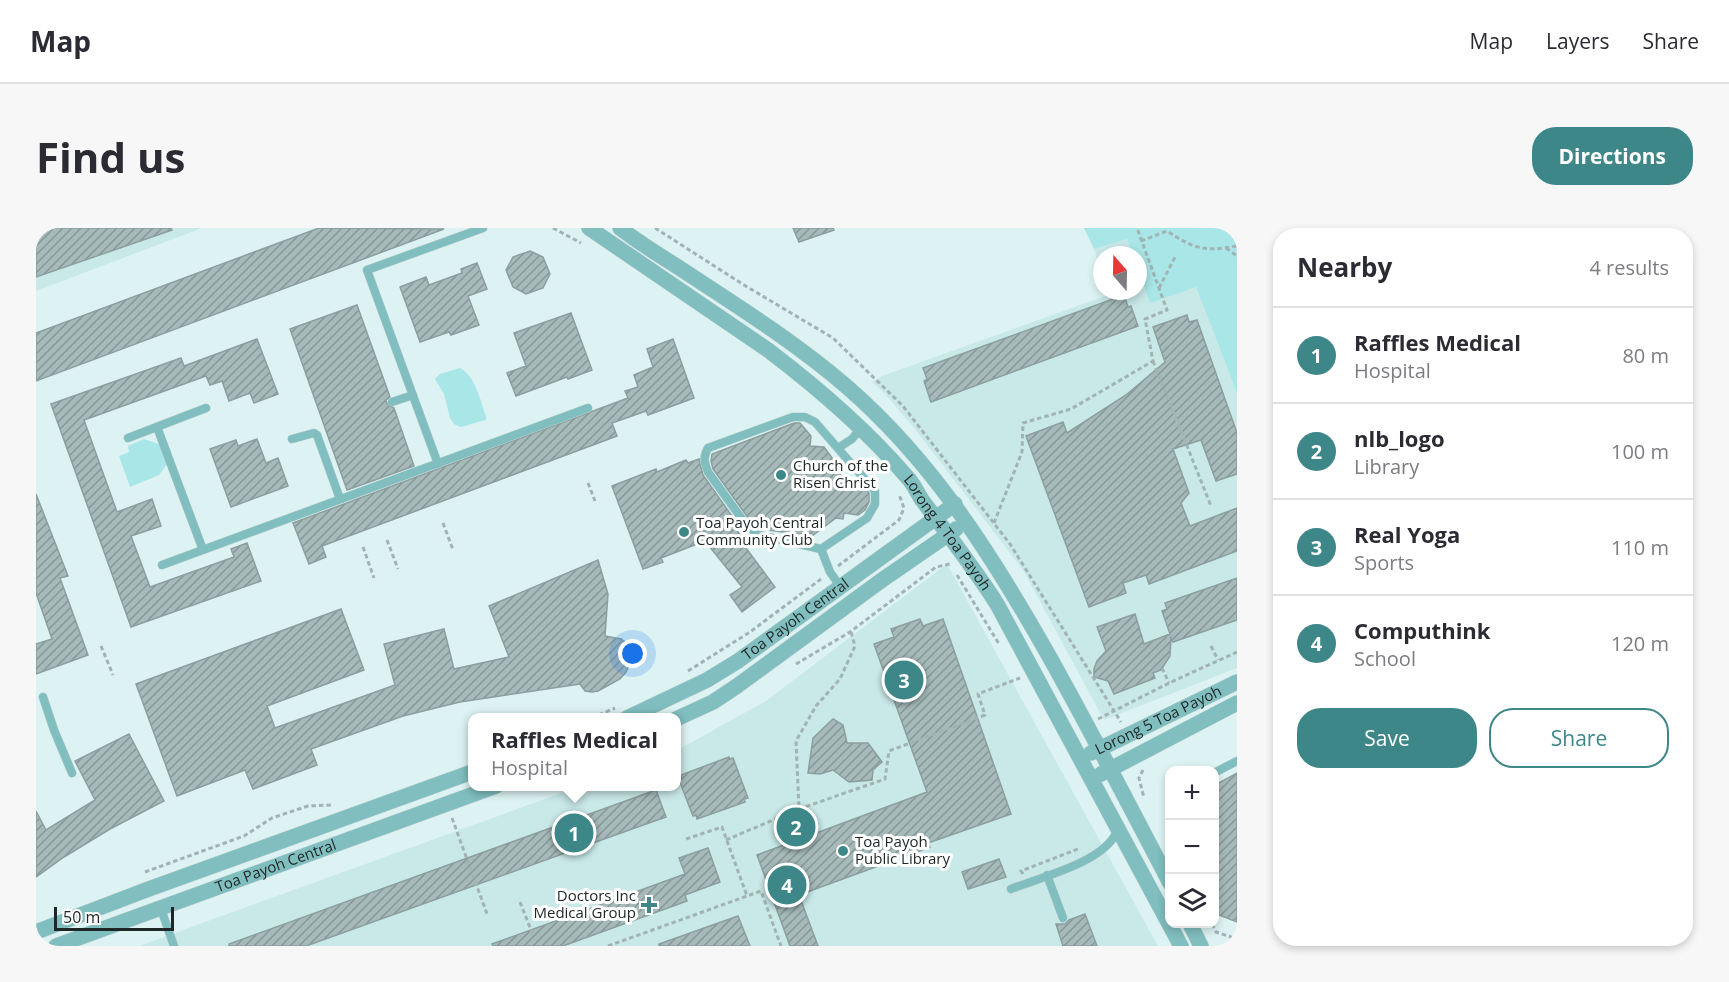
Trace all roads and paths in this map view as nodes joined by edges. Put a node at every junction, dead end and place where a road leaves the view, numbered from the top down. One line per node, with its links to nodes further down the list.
1 (483, 228): 16 (lane)
2 (553, 228): 8 (path)
3 (589, 228): 21 (street, Lorong 4 Toa Payoh)
4 (620, 228): 30 (street, Lorong 4 Toa Payoh)
5 (655, 228): 13 (path)
6 (1137, 228): 7 (path)
7 (1141, 241): 10 (path); 14 (path)
8 (581, 243)
9 (1237, 246): 10 (path)
10 (1226, 248): 11 (path)
11 (1237, 256)
12 (1175, 257): 14 (path)
13 (744, 285)
14 (1159, 288): 15 (path)
15 (1153, 361): 31 (path); 56 (path)
16 (412, 395): 17 (lane); 25 (lane)
17 (392, 402)
18 (206, 408): 20 (lane)
19 (588, 408): 25 (lane)
20 (157, 427): 22 (lane); 39 (lane)
21 (861, 428): 24 (lane); 32 (street, Lorong 4 Toa Payoh)
22 (128, 438)
23 (292, 439): 28 (lane)
24 (838, 448): 38 (lane); 38 (lane)
25 (438, 464): 28 (lane)
26 (588, 483): 29 (path)
27 (898, 489): 43 (path)
28 (340, 499): 39 (lane)
29 (595, 501)
30 (955, 504): 32 (street, Toa Payoh Central); 33 (street, Lorong 4 Toa Payoh)
31 (1211, 506)
32 (936, 518): 35 (street, Lorong 4 Toa Payoh); 45 (street, Toa Payoh Central)
33 (967, 521): 35 (street, Toa Payoh Central); 61 (street, Lorong 4 Toa Payoh)
34 (443, 523): 40 (path)
35 (948, 534): 60 (street, Toa Payoh Central); 62 (street, Lorong 4 Toa Payoh)
36 (387, 540): 42 (path)
37 (363, 547): 44 (path)
38 (821, 549): 43 (lane)
39 (203, 550): 41 (lane)
40 (453, 550)
41 (162, 565)
42 (398, 569)
43 (830, 572): 45 (lane); 52 (path)
44 (374, 578)
45 (840, 586): 59 (street, Toa Payoh Central)
46 (850, 632): 72 (path)
47 (101, 646): 53 (path)
48 (1211, 646): 50 (path)
49 (1237, 652): 50 (path)
50 (1218, 660): 56 (path)
51 (1162, 668): 56 (path)
52 (687, 671)
53 (113, 675)
54 (1020, 678): 72 (path)
55 (1237, 682): 61 (street, Lorong 5 Toa Payoh)
56 (1169, 683)
57 (43, 697): 67 (lane)
58 (1237, 703): 65 (street, Lorong 5 Toa Payoh)
59 (623, 712)
60 (681, 716)
61 (1100, 748): 62 (street, Lorong 5 Toa Payoh); 65 (street, Lorong 4 Toa Payoh)
62 (1080, 758): 69 (street, Lorong 4 Toa Payoh)
63 (1237, 761): 66 (lane)
64 (1144, 767): 71 (path)
65 (1111, 769): 69 (street, Lorong 5 Toa Payoh); 78 (street, Lorong 4 Toa Payoh)
66 (1219, 771)
67 (72, 772)
68 (468, 772): 89 (street, Toa Payoh Central)
69 (1091, 779): 74 (street, Lorong 4 Toa Payoh)
70 (482, 791): 84 (street, Toa Payoh Central)
71 (1149, 807)
72 (799, 809): 76 (path)
73 (449, 810): 85 (path)
74 (1118, 830): 79 (lane); 98 (street, Lorong 4 Toa Payoh)
75 (686, 839): 76 (path)
76 (726, 840): 82 (path)
77 (1086, 846): 80 (path)
78 (1165, 874)
79 (1047, 875): 80 (lane); 86 (lane)
80 (1027, 883): 81 (lane)
81 (1011, 889)
82 (747, 896): 93 (path); 97 (path)
83 (520, 902): 90 (path)
84 (161, 909): 92 (street, Toa Payoh Central); 95 (lane)
85 (487, 914)
86 (1062, 918)
87 (1192, 928): 99 (street)
88 (1214, 928): 91 (path)
89 (36, 932)
90 (533, 935)
91 (1237, 939)
92 (84, 941): 94 (street, Toa Payoh Central)
93 (616, 945): 96 (path)
94 (56, 946)
95 (174, 946)
96 (608, 946)
97 (781, 946)
98 (1181, 946)
99 (1202, 946)

